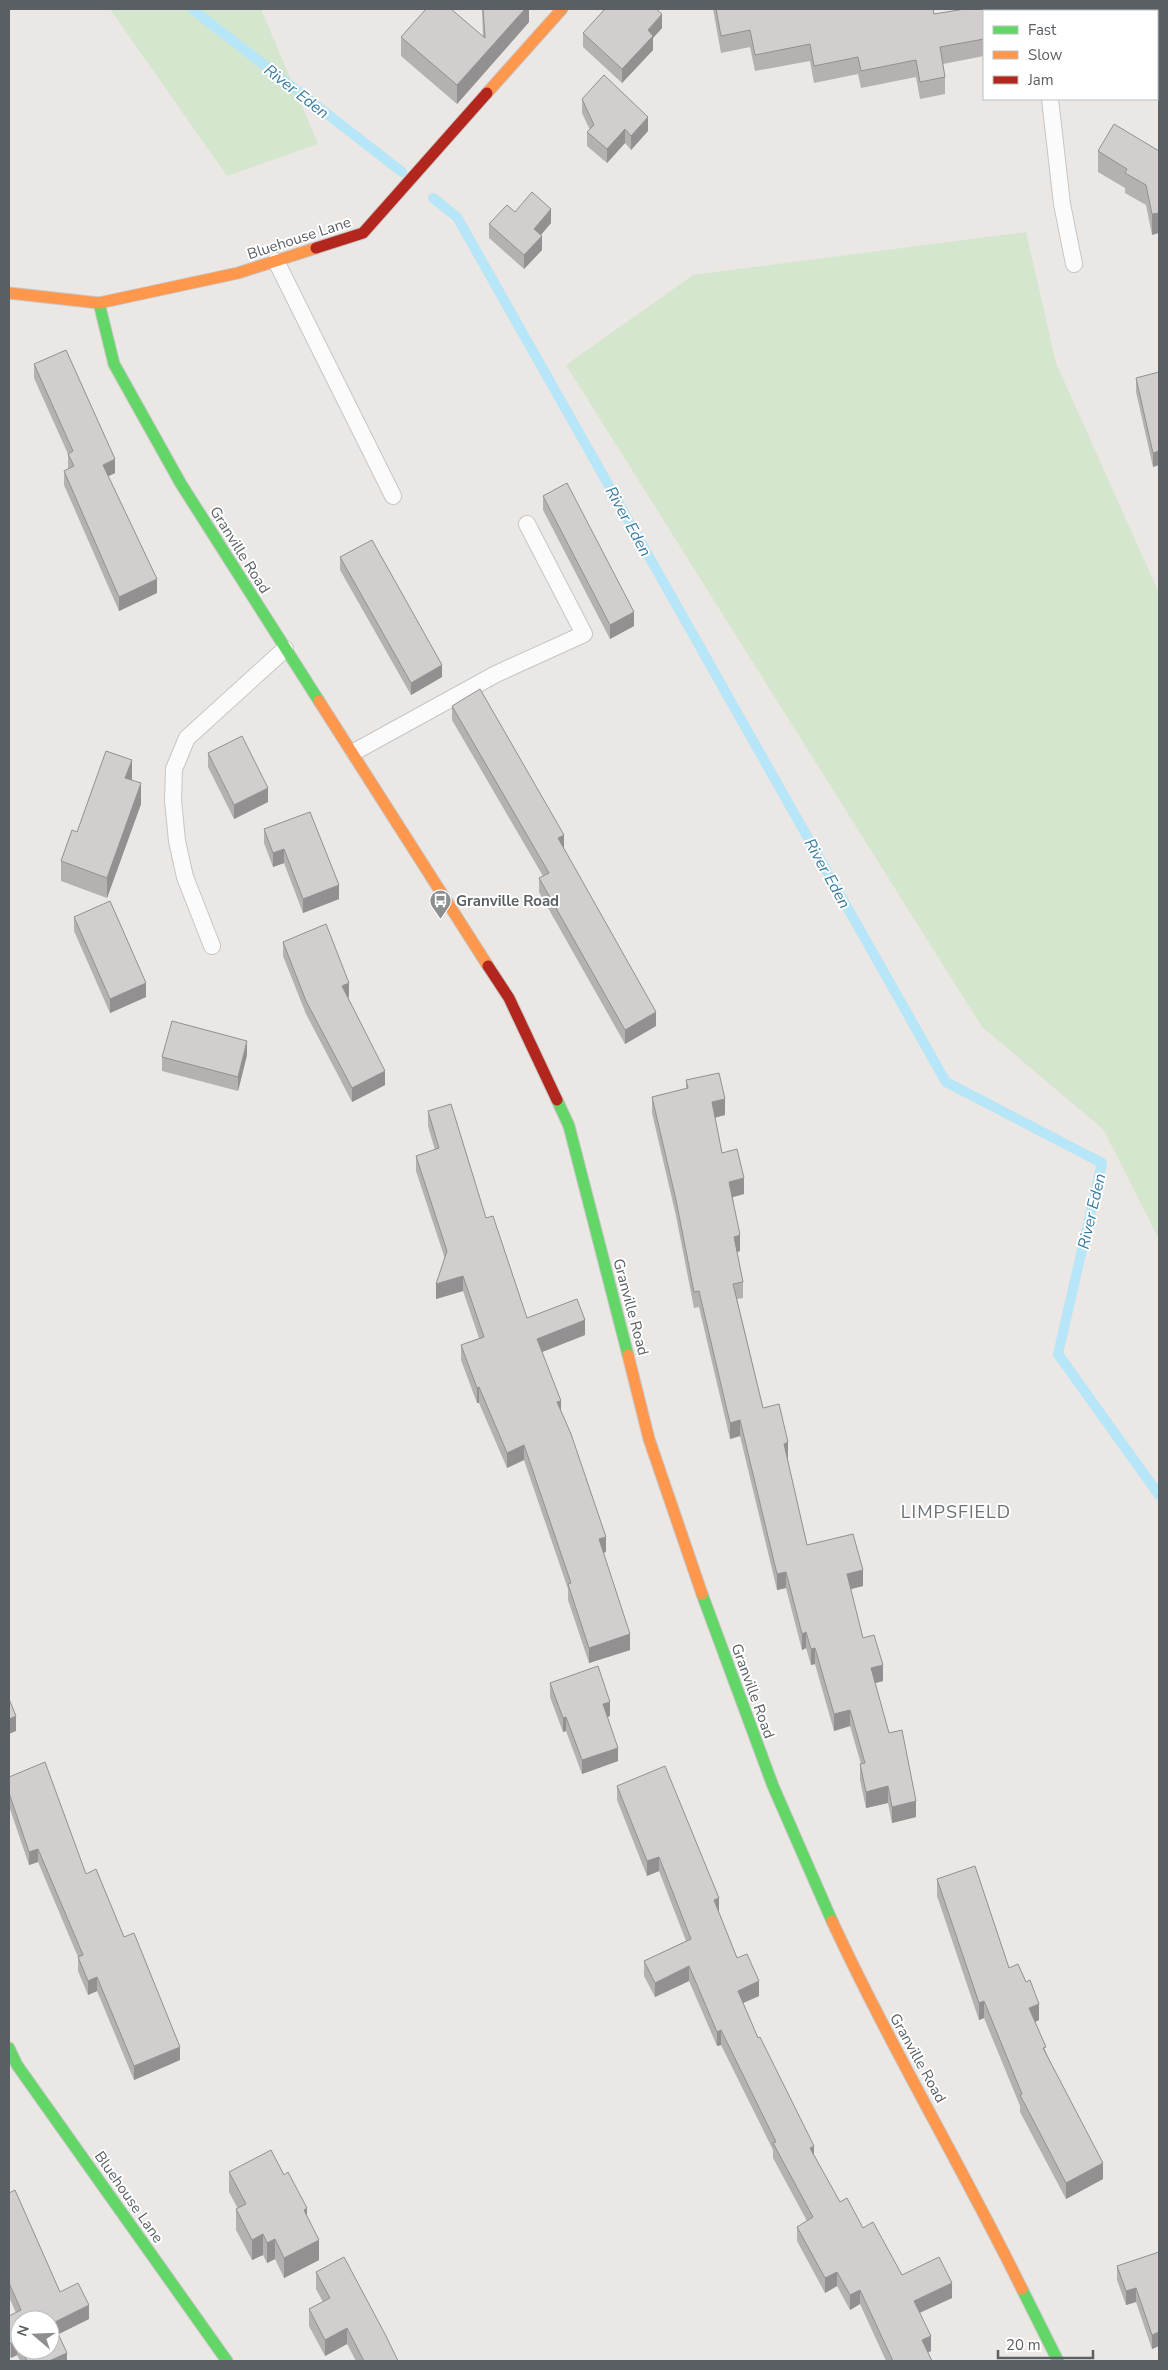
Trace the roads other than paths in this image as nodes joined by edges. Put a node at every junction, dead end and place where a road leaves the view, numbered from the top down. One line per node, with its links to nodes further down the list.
1 (562, 9): 3 (street, Bluehouse Lane)
2 (1050, 100): 4 (lane)
3 (276, 261): 6 (street, Bluehouse Lane); 7 (lane)
4 (1074, 264)
5 (9, 293): 6 (street, Bluehouse Lane)
6 (99, 303): 9 (street, Granville Road)
7 (393, 496)
8 (527, 524): 10 (lane)
9 (285, 650): 10 (street, Granville Road); 11 (lane)
10 (354, 752): 14 (street, Granville Road)
11 (212, 946)
12 (9, 2048): 13 (street, Bluehouse Lane)
13 (227, 2361)
14 (1058, 2361)

